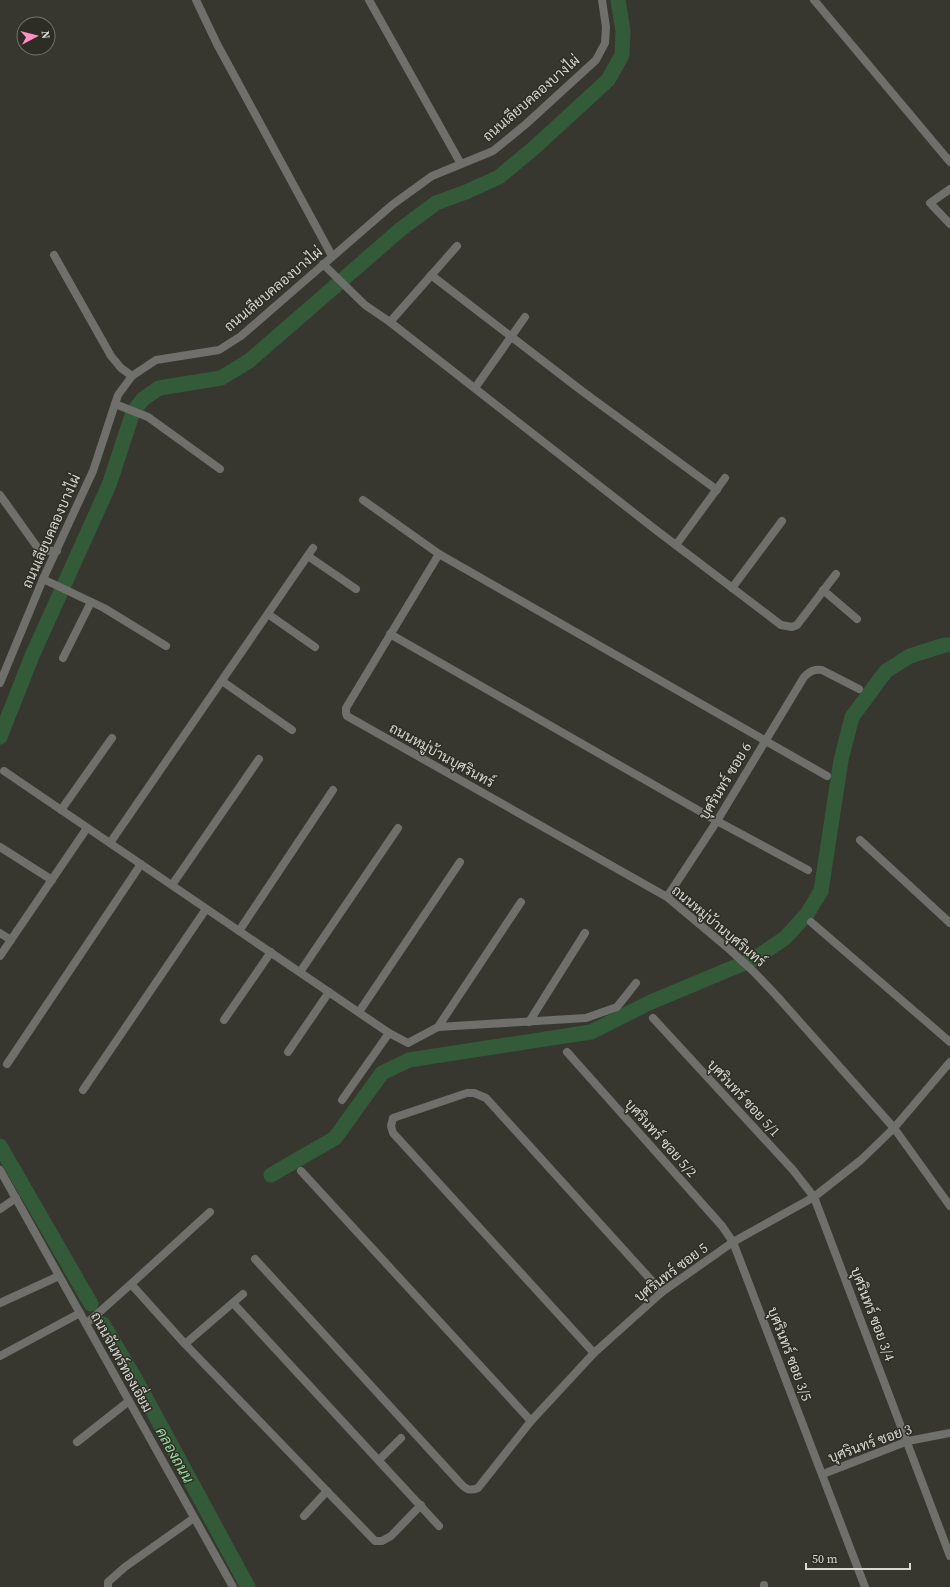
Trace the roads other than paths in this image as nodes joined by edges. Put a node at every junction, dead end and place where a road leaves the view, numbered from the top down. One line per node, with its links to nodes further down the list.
1 (196, 0): 11 (street)
2 (369, 0): 6 (street)
3 (602, 0): 6 (street, ถนนเลียบคลองบางไผ่)
4 (814, 0): 5 (street)
5 (950, 162)
6 (461, 164): 11 (street, ถนนเลียบคลองบางไผ่)
7 (950, 189): 8 (street)
8 (950, 224)
9 (457, 246): 13 (street)
10 (54, 255): 17 (street)
11 (332, 256): 12 (street, ถนนเลียบคลองบางไผ่)
12 (323, 264): 15 (street); 17 (street, ถนนเลียบคลองบางไผ่)
13 (431, 275): 15 (street); 16 (street)
14 (525, 317): 16 (street)
15 (390, 322): 18 (street)
16 (510, 337): 18 (street); 22 (street)
17 (132, 376): 19 (street, ถนนเลียบคลองบางไผ่)
18 (475, 388): 26 (street)
19 (115, 404): 20 (street); 28 (street, ถนนเลียบคลองบางไผ่)
20 (220, 469)
21 (725, 478): 22 (street)
22 (717, 490): 26 (street)
23 (0, 495): 28 (street)
24 (363, 500): 29 (street)
25 (782, 521): 33 (street)
26 (676, 545): 33 (street)
27 (313, 548): 30 (street)
28 (56, 552): 32 (street, ถนนเลียบคลองบางไผ่)
29 (440, 554): 39 (street); 48 (street)
30 (308, 556): 34 (street); 37 (street)
31 (836, 574): 35 (street)
32 (43, 579): 36 (street); 44 (street, ถนนเลียบคลองบางไผ่)
33 (732, 588): 35 (street)
34 (356, 590)
35 (823, 590): 38 (street)
36 (92, 602): 40 (street); 42 (street)
37 (268, 614): 41 (street); 43 (street)
38 (857, 619)
39 (390, 634): 54 (street); 65 (street, ถนนหมู่บ้านบุศรินทร์)
40 (166, 646)
41 (314, 647)
42 (63, 658)
43 (222, 681): 46 (street); 58 (street)
44 (0, 683)
45 (859, 689): 48 (street, บุศรินทร์ ซอย 6)
46 (292, 730)
47 (112, 738): 53 (street)
48 (764, 741): 51 (street); 54 (street, บุศรินทร์ ซอย 6)
49 (259, 759): 64 (street)
50 (4, 771): 53 (street)
51 (827, 776)
52 (333, 790): 70 (street)
53 (61, 810): 55 (street)
54 (717, 821): 62 (street); 65 (street, บุศรินทร์ ซอย 6)
55 (87, 828): 58 (street); 63 (street)
56 (398, 828): 76 (street)
57 (860, 840): 69 (street)
58 (110, 843): 61 (street)
59 (0, 847): 63 (street)
60 (460, 862): 79 (street)
61 (141, 864): 64 (street); 89 (street)
62 (808, 870)
63 (52, 880): 73 (street)
64 (172, 885): 67 (street)
65 (667, 897): 92 (street, ถนนหมู่บ้านบุศรินทร์)
66 (521, 902): 83 (street)
67 (206, 908): 70 (street); 90 (street)
68 (811, 922): 85 (street)
69 (950, 922)
70 (239, 931): 74 (street)
71 (0, 933): 73 (street)
72 (585, 933): 82 (street)
73 (11, 940): 75 (street)
74 (271, 952): 76 (street); 81 (street)
75 (0, 956)
76 (300, 972): 78 (street)
77 (636, 983): 82 (street)
78 (329, 992): 79 (street); 86 (street)
79 (359, 1012): 84 (street)
80 (654, 1018): 95 (street, บุศรินทร์ ซอย 5/1)
81 (224, 1020)
82 (529, 1022): 83 (street)
83 (438, 1027): 84 (street)
84 (389, 1033): 91 (street)
85 (950, 1042)
86 (288, 1052)
87 (567, 1052): 100 (street, บุศรินทร์ ซอย 5/2)
88 (950, 1062): 92 (street, บุศรินทร์ ซอย 5)
89 (7, 1064)
90 (82, 1090)
91 (342, 1100)
92 (894, 1128): 95 (street, บุศรินทร์ ซอย 5); 97 (street, ถนนหมู่บ้านบุศรินทร์)
93 (0, 1170): 96 (street, ถนนจันทร์ทองเอี่ยม)
94 (301, 1171): 114 (street)
95 (814, 1197): 100 (street, บุศรินทร์ ซอย 5); 117 (street, บุศรินทร์ ซอย 3/4)
96 (16, 1198): 98 (street); 102 (street, ถนนจันทร์ทองเอี่ยม)
97 (950, 1206)
98 (0, 1209)
99 (210, 1212): 103 (street)
100 (733, 1242): 104 (street, บุศรินทร์ ซอย 5); 120 (street, บุศรินทร์ ซอย 3/5)
101 (255, 1259): 114 (street, บุศรินทร์ ซอย 5)
102 (59, 1276): 107 (street); 108 (street, ถนนจันทร์ทองเอี่ยม)
103 (131, 1284): 109 (street); 110 (street)
104 (662, 1292): 111 (street, บุศรินทร์ ซอย 5); 111 (street)
105 (243, 1294): 106 (street)
106 (233, 1303): 110 (street); 119 (street)
107 (0, 1304)
108 (80, 1313): 109 (street, ถนนจันทร์ทองเอี่ยม); 112 (street)
109 (86, 1324): 113 (street, ถนนจันทร์ทองเอี่ยม)
110 (185, 1344): 121 (street)
111 (594, 1353): 114 (street, บุศรินทร์ ซอย 5)
112 (0, 1356)
113 (129, 1401): 118 (street); 124 (street, ถนนจันทร์ทองเอี่ยม)
114 (531, 1421)
115 (950, 1433): 117 (street, บุศรินทร์ ซอย 3)
116 (401, 1438): 119 (street)
117 (908, 1441): 120 (street, บุศรินทร์ ซอย 3); 126 (street, บุศรินทร์ ซอย 3/4)
118 (77, 1442)
119 (379, 1460): 122 (street)
120 (823, 1474): 129 (street, บุศรินทร์ ซอย 3/5)
121 (327, 1491): 122 (street); 123 (street)
122 (421, 1505): 125 (street)
123 (304, 1516)
124 (194, 1518): 127 (street); 128 (street, ถนนจันทร์ทองเอี่ยม)
125 (439, 1526)
126 (950, 1556)
127 (108, 1587)
128 (233, 1587)
129 (865, 1587)

